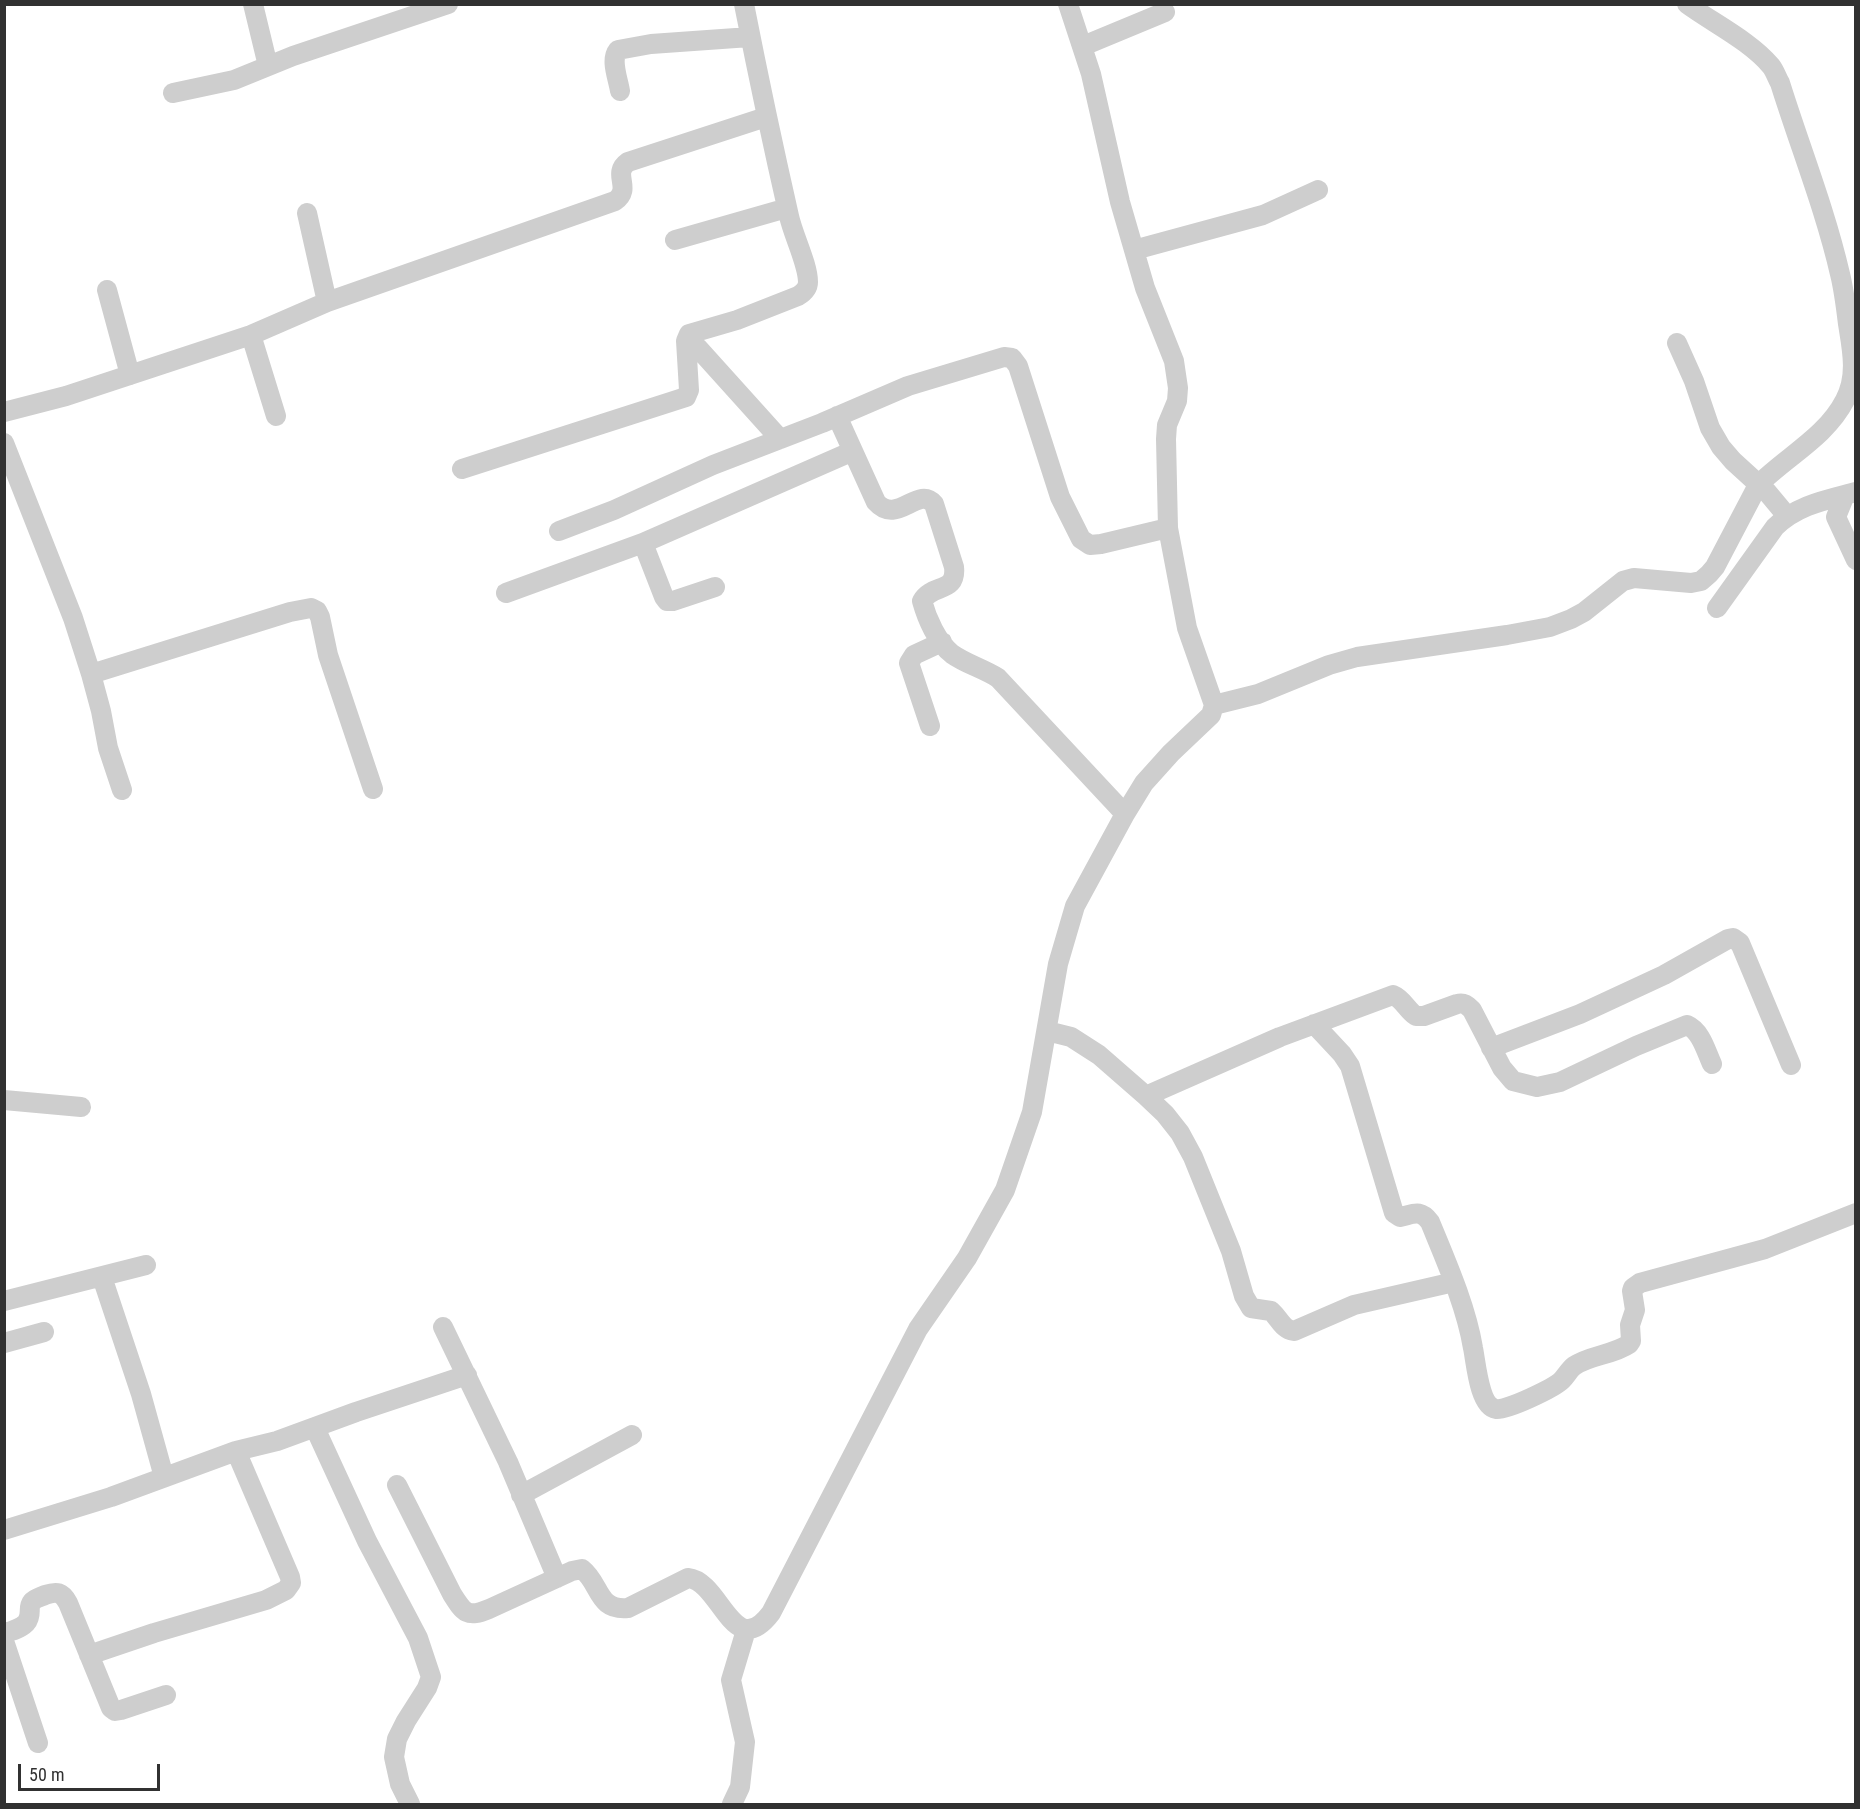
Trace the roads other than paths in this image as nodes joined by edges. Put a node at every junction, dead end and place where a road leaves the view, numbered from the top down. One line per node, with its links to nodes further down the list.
1 (253, 4): 9 (street)
2 (448, 4): 9 (street)
3 (744, 4): 7 (street)
4 (1068, 4): 8 (street)
5 (1687, 4): 31 (street)
6 (1165, 12): 8 (street)
7 (750, 37): 10 (street); 12 (street)
8 (1083, 46): 17 (street)
9 (268, 66): 11 (street)
10 (620, 91)
11 (173, 93)
12 (766, 117): 14 (street); 19 (street)
13 (1318, 190): 17 (street)
14 (787, 208): 16 (street); 21 (street)
15 (307, 213): 19 (street)
16 (675, 240)
17 (1134, 250): 34 (street)
18 (107, 290): 23 (street)
19 (327, 302): 20 (street)
20 (250, 335): 23 (street); 25 (street)
21 (686, 341): 27 (street); 30 (street)
22 (1677, 344): 31 (street)
23 (130, 375): 24 (street)
24 (4, 412)
25 (276, 416)
26 (837, 416): 27 (street); 29 (street); 34 (street)
27 (780, 439): 35 (street)
28 (4, 443): 42 (street)
29 (853, 451): 36 (street); 41 (street)
30 (462, 469)
31 (1758, 485): 33 (street); 43 (street)
32 (1850, 494): 33 (street); 37 (street)
33 (1787, 516): 40 (street)
34 (1168, 528): 43 (street)
35 (559, 531)
36 (643, 543): 38 (street); 39 (street)
37 (1856, 560)
38 (715, 587)
39 (506, 593)
40 (1717, 608)
41 (942, 642): 44 (street); 47 (street)
42 (91, 674): 45 (street); 46 (street)
43 (1214, 705): 47 (street)
44 (930, 726)
45 (373, 789)
46 (122, 790)
47 (1125, 814): 49 (street)
48 (1314, 1024): 50 (street); 53 (street); 59 (street)
49 (1047, 1031): 53 (street); 73 (street)
50 (1491, 1048): 51 (street); 52 (street)
51 (1712, 1064)
52 (1791, 1065)
53 (1146, 1096): 59 (street)
54 (4, 1100): 55 (street)
55 (81, 1107)
56 (1856, 1213): 59 (street)
57 (146, 1265): 58 (street)
58 (102, 1276): 60 (street); 68 (street)
59 (1454, 1282)
60 (4, 1301)
61 (443, 1327): 64 (street)
62 (44, 1332): 63 (street)
63 (4, 1343)
64 (466, 1375): 65 (street); 70 (street)
65 (315, 1428): 67 (street); 79 (street)
66 (632, 1435): 70 (street)
67 (236, 1451): 68 (street); 76 (street)
68 (164, 1477): 71 (street)
69 (397, 1485): 72 (street)
70 (521, 1495): 72 (street)
71 (4, 1530)
72 (556, 1578): 73 (street)
73 (746, 1629): 80 (street)
74 (4, 1633): 76 (street)
75 (4, 1641): 78 (street)
76 (89, 1655): 77 (street)
77 (166, 1695)
78 (38, 1743)
79 (410, 1804)
80 (732, 1804)

